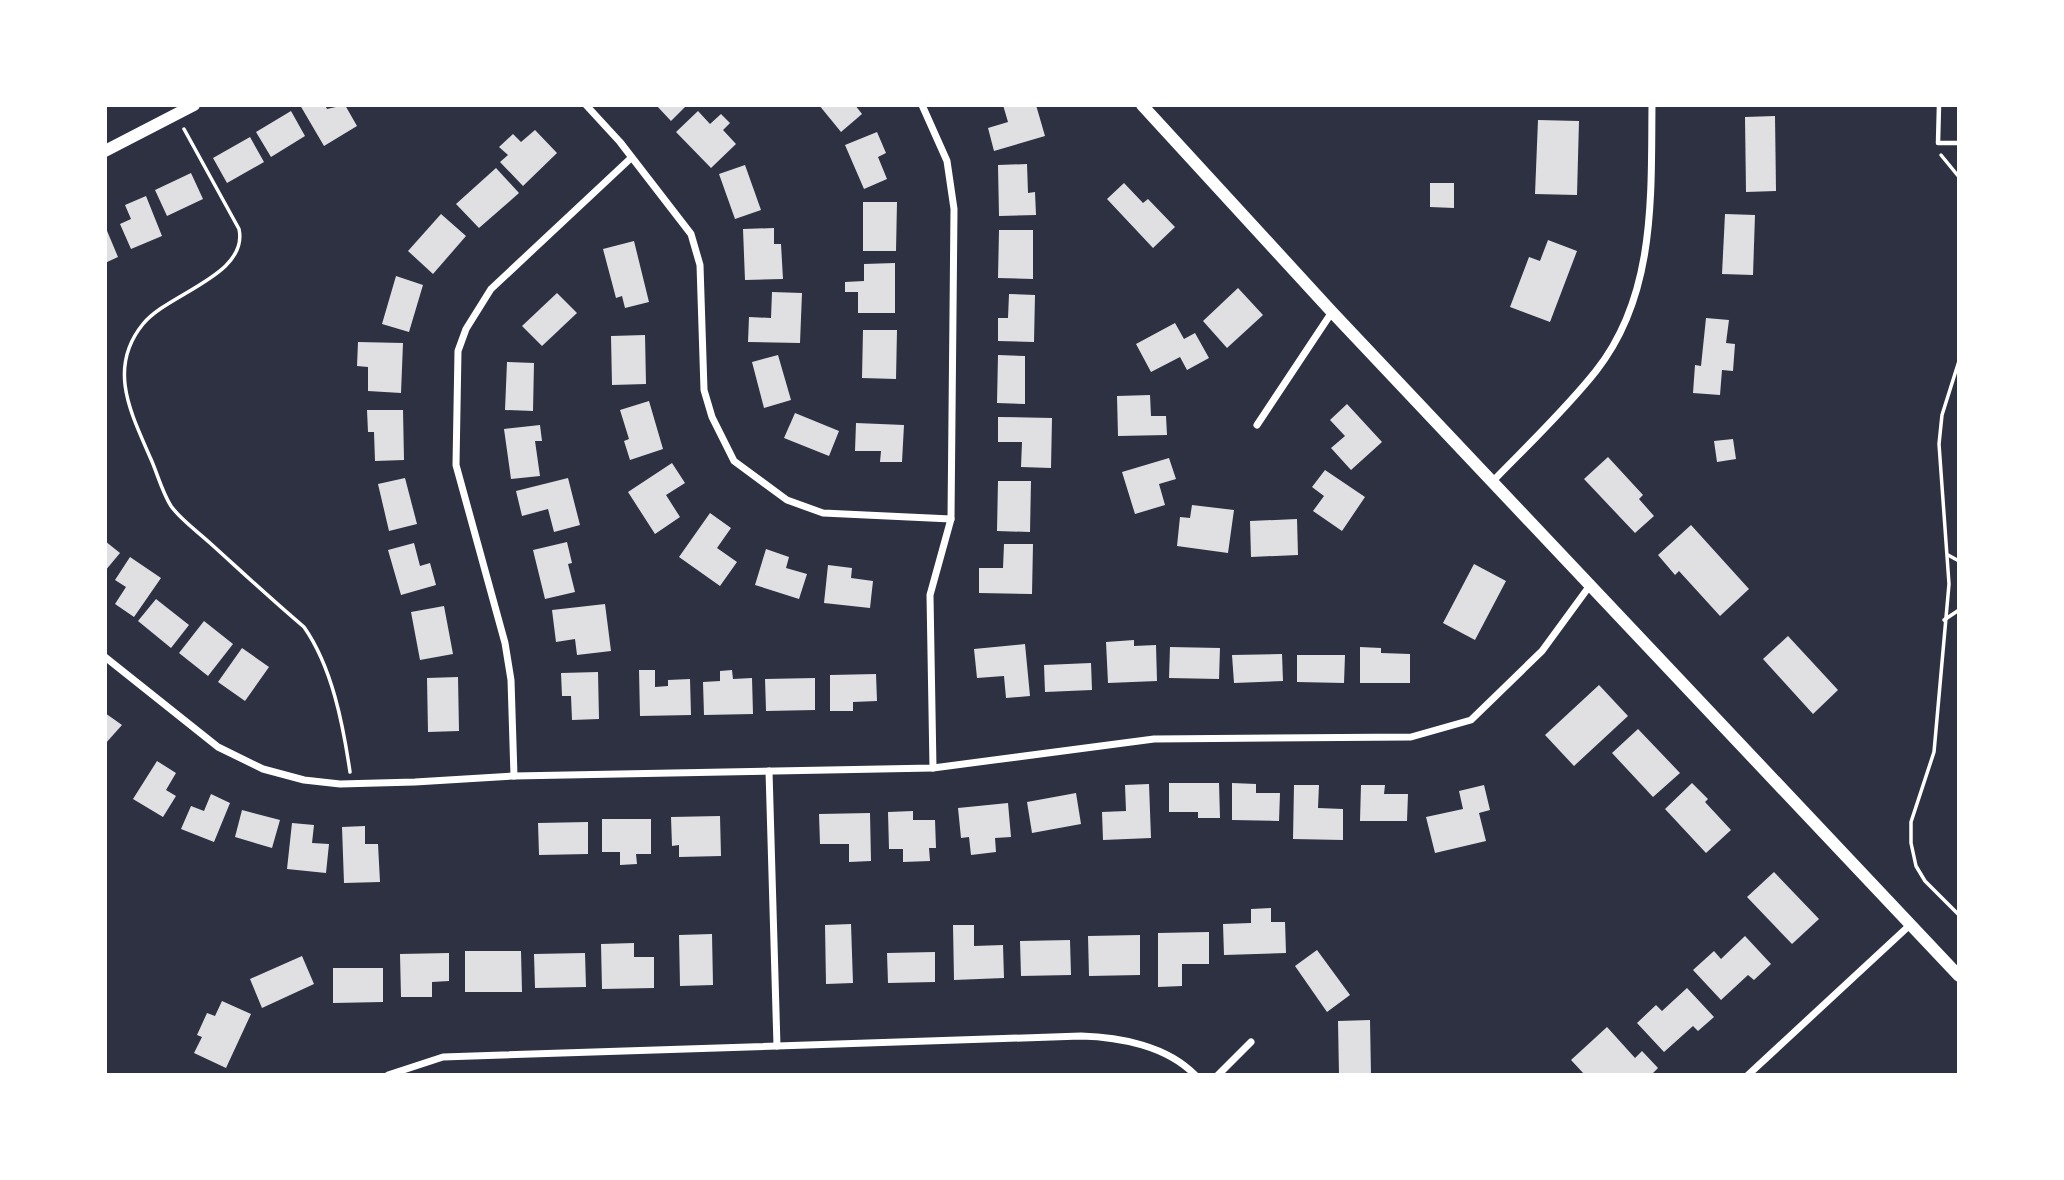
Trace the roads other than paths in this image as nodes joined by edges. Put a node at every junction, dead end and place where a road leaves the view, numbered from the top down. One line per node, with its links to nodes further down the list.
1 (194, 105): 8 (street)
2 (586, 105): 9 (street)
3 (922, 105): 13 (street)
4 (1142, 105): 10 (street)
5 (1652, 105): 12 (street)
6 (1939, 105): 7 (lane)
7 (1959, 143)
8 (105, 152)
9 (631, 158): 13 (street); 18 (street)
10 (1332, 312): 11 (street); 12 (street)
11 (1257, 425)
12 (1494, 480): 14 (street)
13 (951, 519): 16 (street)
14 (1591, 584): 16 (street); 19 (street)
15 (105, 657): 18 (street)
16 (933, 768): 17 (street)
17 (769, 771): 18 (street); 22 (street)
18 (514, 776)
19 (1911, 924): 20 (street); 26 (street)
20 (1959, 976)
21 (1251, 1042): 25 (street)
22 (777, 1046): 23 (street); 24 (street)
23 (388, 1075)
24 (1195, 1075)
25 (1218, 1075)
26 (1748, 1075)

